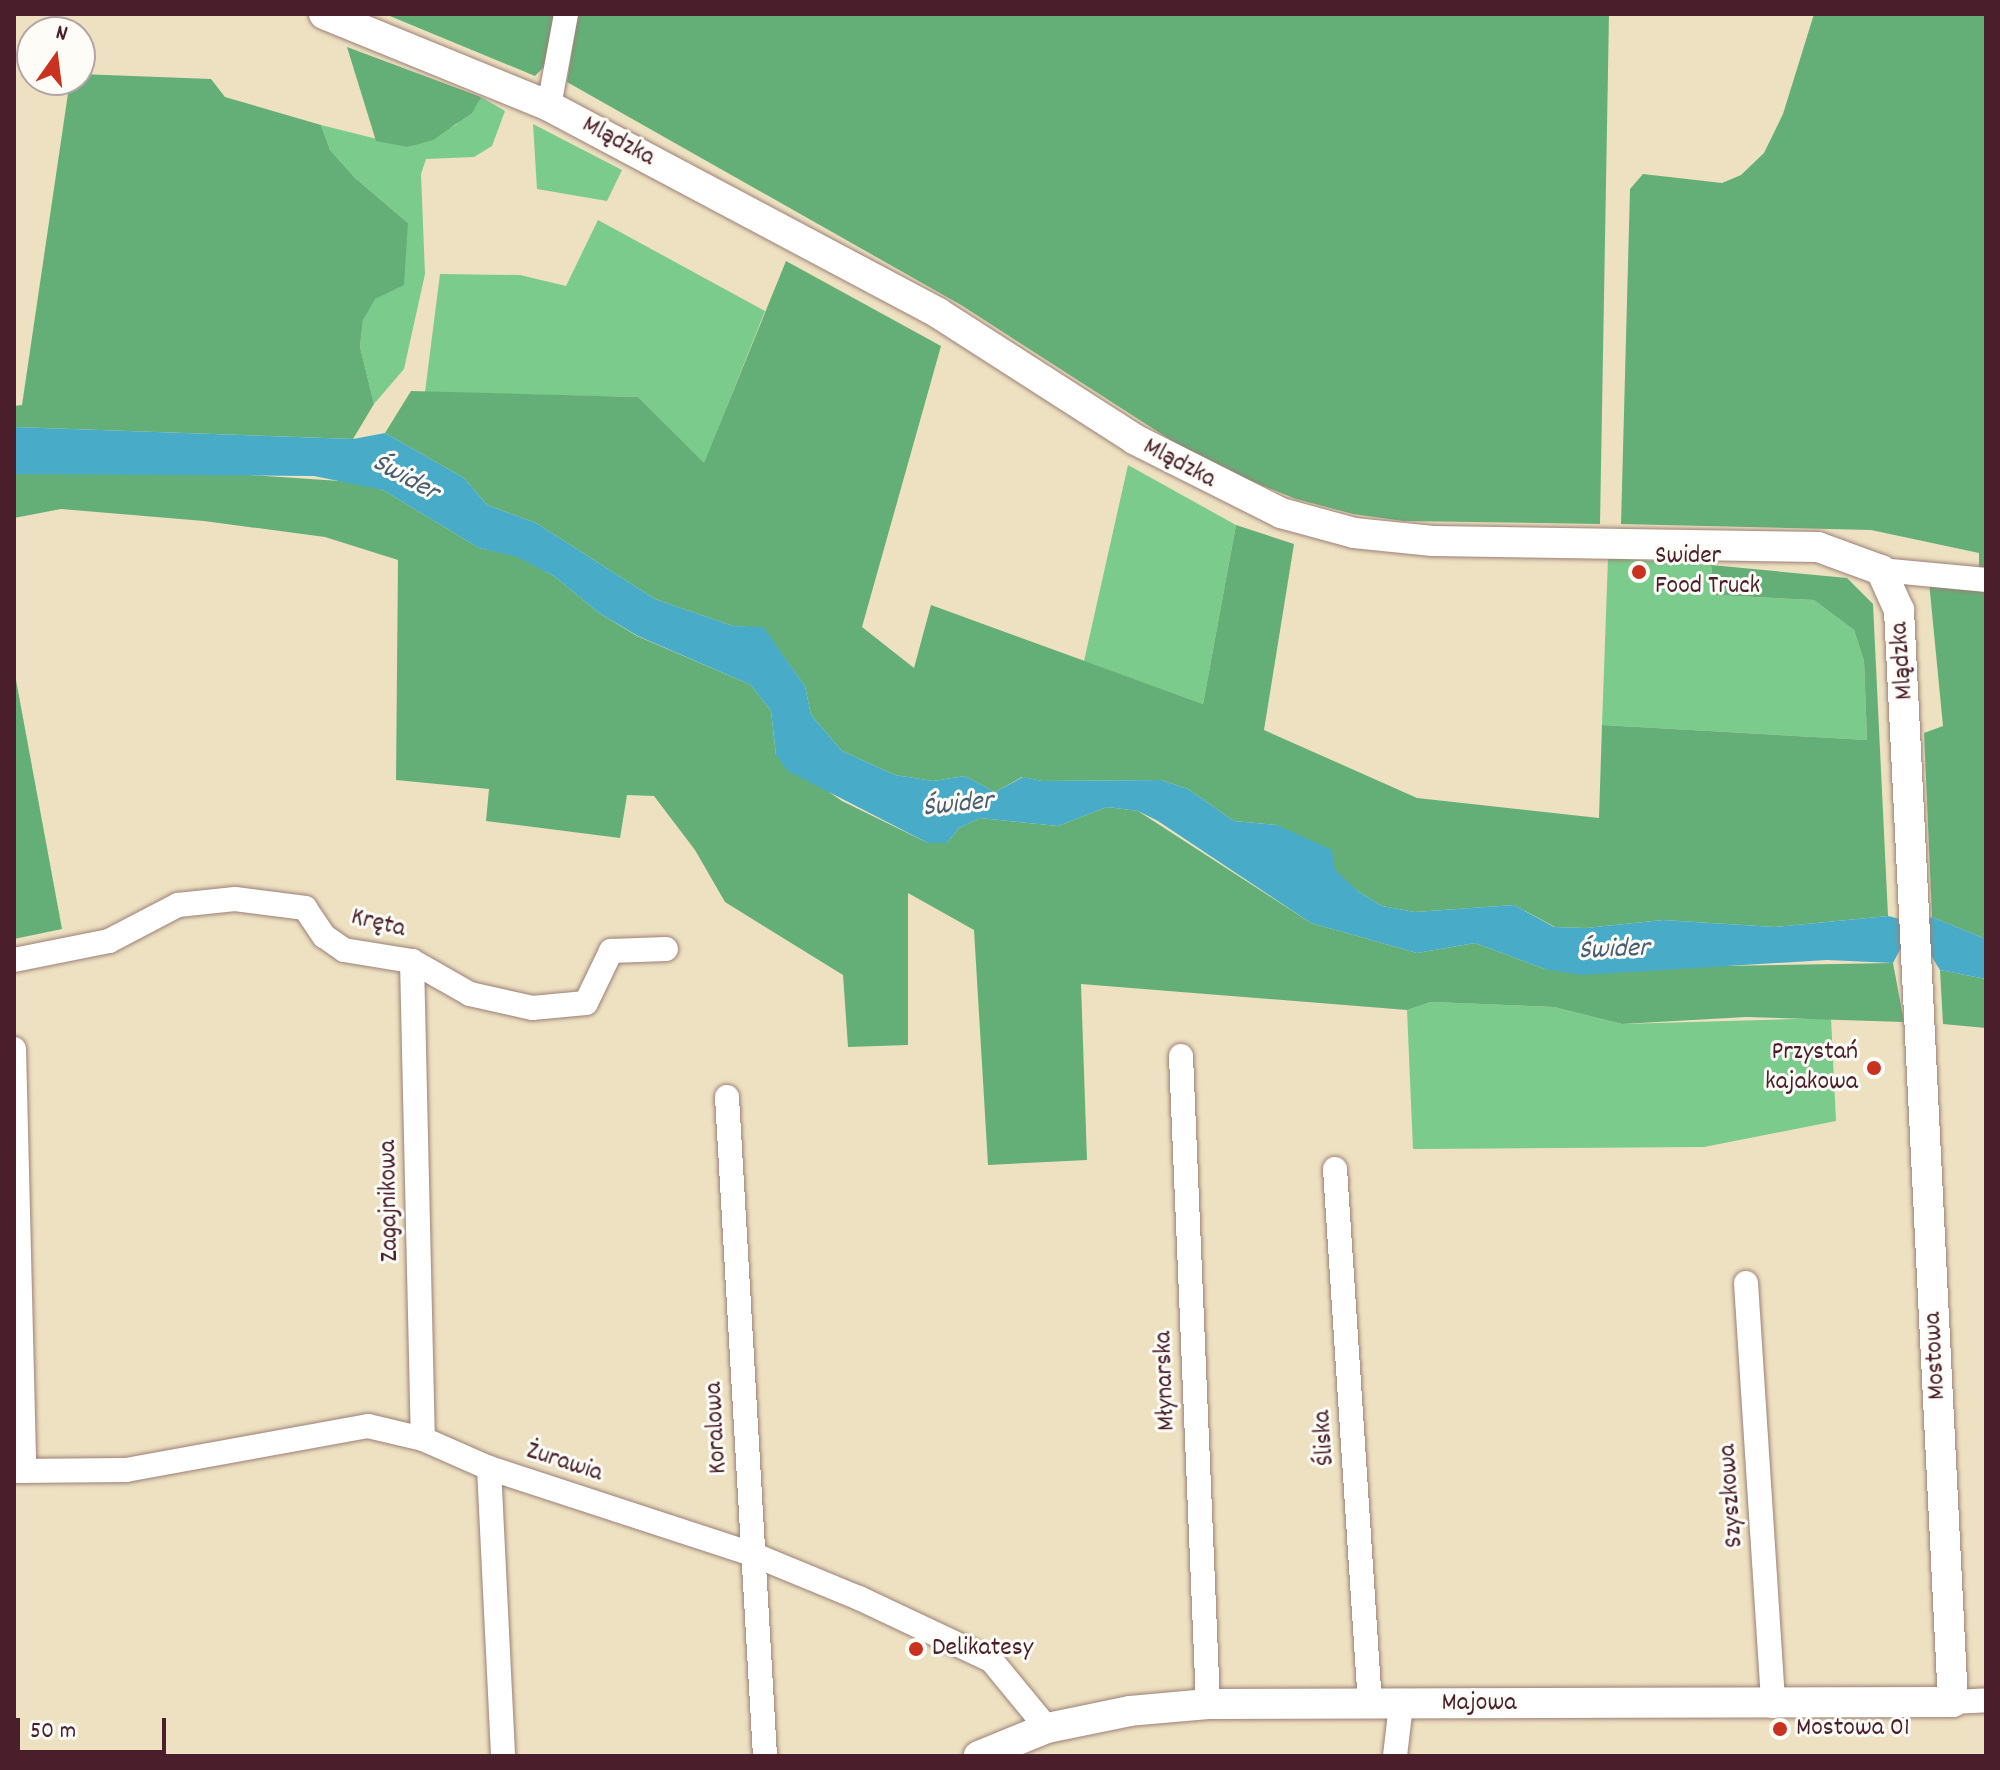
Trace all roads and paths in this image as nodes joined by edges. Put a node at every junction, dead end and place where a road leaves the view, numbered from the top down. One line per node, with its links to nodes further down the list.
1 (324, 14): 3 (street, Mlądzka)
2 (566, 14): 3 (street)
3 (549, 106): 4 (street, Mlądzka)
4 (1881, 570): 5 (street); 9 (street, Mlądzka)
5 (1986, 580)
6 (666, 949): 8 (street, Kręta)
7 (14, 960): 8 (street, Kręta)
8 (412, 961): 15 (street, Zagajnikowa)
9 (1922, 1009): 20 (street, Mostowa)
10 (14, 1049): 17 (street)
11 (1181, 1056): 21 (street, Młynarska)
12 (727, 1097): 18 (street, Koralowa)
13 (1335, 1169): 22 (street, Śliska)
14 (1746, 1283): 24 (street, Szyszkowa)
15 (423, 1439): 16 (street, Żurawia); 17 (street, Żurawia)
16 (489, 1468): 18 (street, Żurawia); 26 (street)
17 (19, 1471)
18 (752, 1554): 25 (street, Żurawia); 27 (street, Koralowa)
19 (1986, 1700): 20 (street, Majowa)
20 (1953, 1702): 24 (street, Majowa)
21 (1208, 1704): 22 (street, Majowa); 25 (street, Majowa)
22 (1370, 1704): 23 (street, Majowa)
23 (1401, 1705): 24 (street, Majowa); 29 (street)
24 (1773, 1706)
25 (1047, 1728): 28 (street, Majowa)
26 (503, 1756)
27 (765, 1756)
28 (979, 1756)
29 (1395, 1756)

